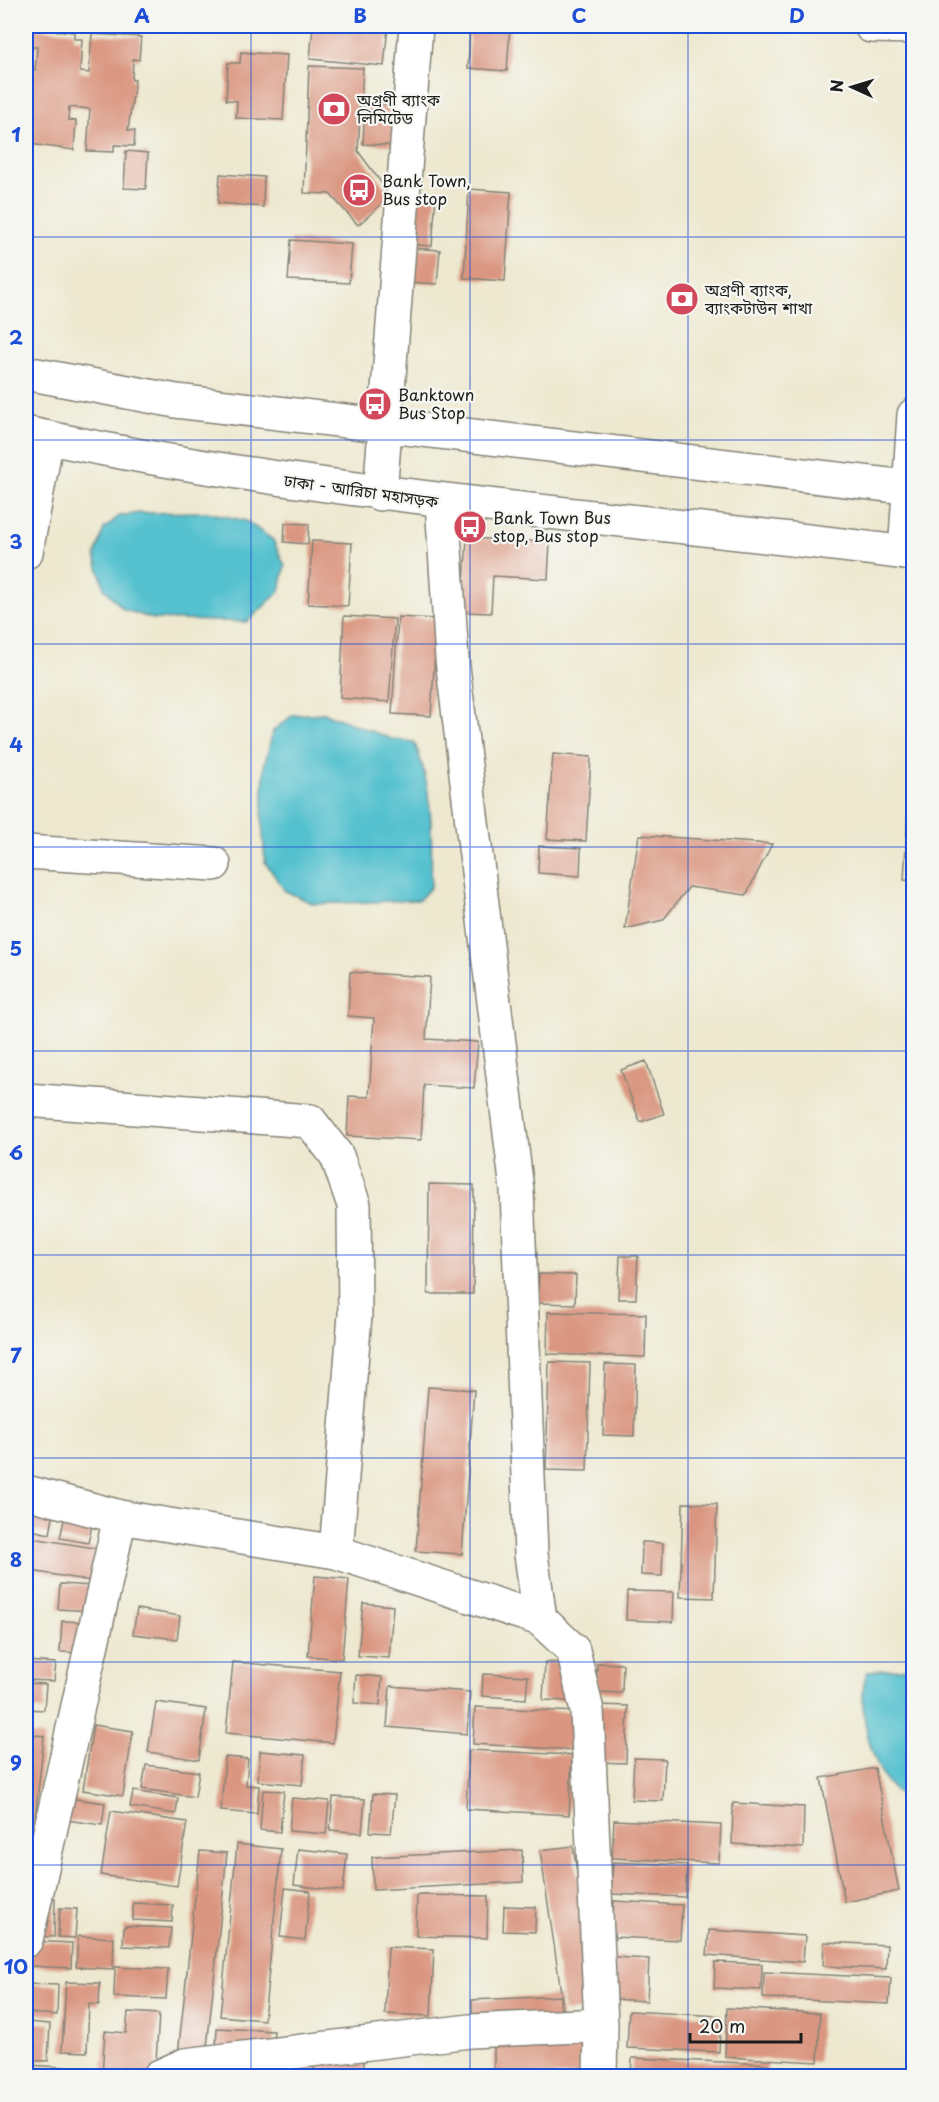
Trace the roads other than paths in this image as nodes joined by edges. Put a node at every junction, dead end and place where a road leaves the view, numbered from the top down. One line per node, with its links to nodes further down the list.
1 (416, 26): 6 (main road)
2 (871, 26): 3 (main road)
3 (914, 27)
4 (26, 373): 6 (main road)
5 (914, 415): 8 (main road)
6 (388, 426): 8 (main road); 9 (main road)
7 (36, 436): 9 (main road, ঢাকা - আরিচা মহাসড়ক); 11 (main road)
8 (912, 488): 12 (main road)
9 (380, 494): 10 (main road, ঢাকা - আরিচা মহাসড়ক)
10 (442, 502): 12 (main road, ঢাকা - আরিচা মহাসড়ক); 19 (main road)
11 (26, 552)
12 (909, 553)
13 (26, 852): 14 (main road)
14 (214, 864)
15 (26, 1100): 18 (main road)
16 (26, 1492): 17 (main road)
17 (120, 1516): 18 (main road); 20 (main road)
18 (336, 1552): 19 (main road)
19 (540, 1619): 21 (main road)
20 (26, 1940)
21 (600, 2025): 22 (main road); 23 (main road)
22 (160, 2076)
23 (600, 2076)

